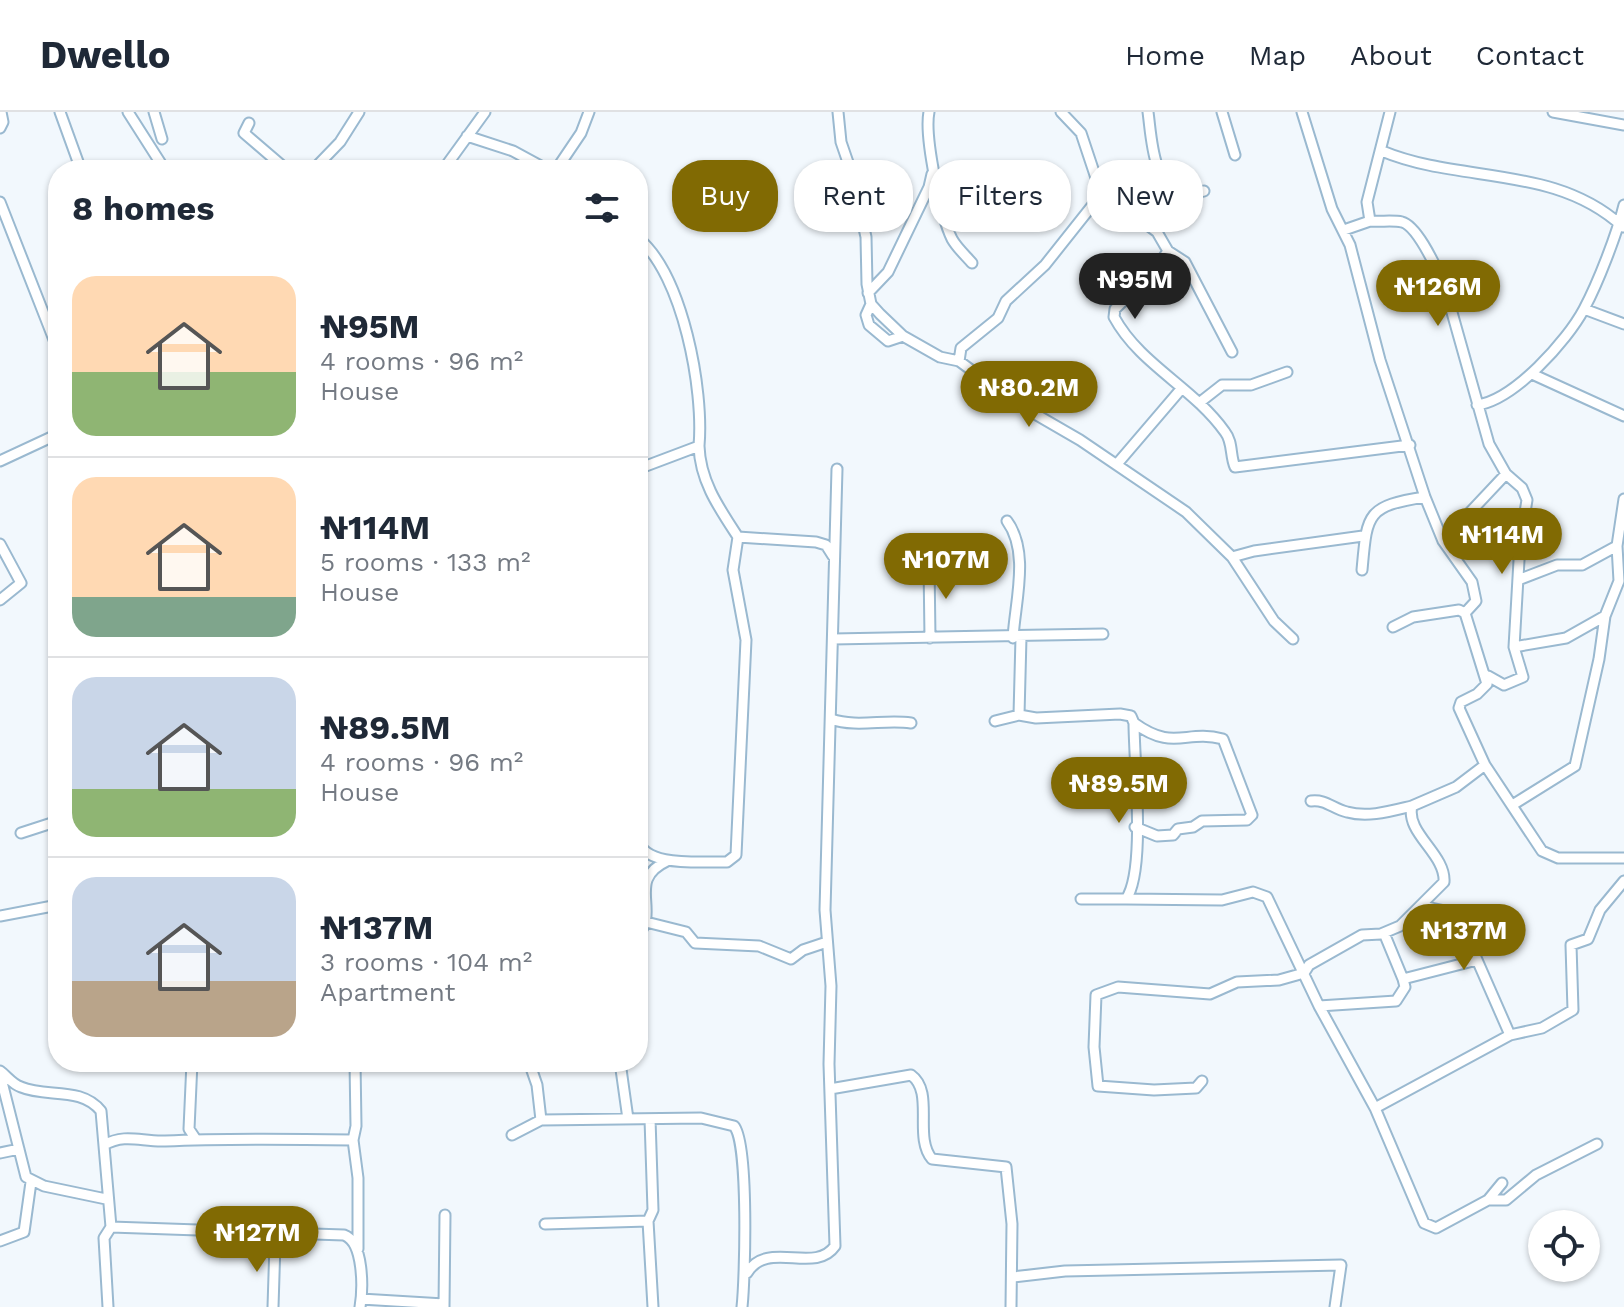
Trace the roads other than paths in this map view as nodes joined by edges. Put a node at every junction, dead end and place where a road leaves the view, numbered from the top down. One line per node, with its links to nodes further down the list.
1 (1, 112): 18 (street)
2 (60, 112): 23 (street)
3 (128, 112): 24 (street)
4 (154, 112): 20 (street)
5 (485, 112): 19 (street)
6 (589, 112): 29 (street)
7 (838, 112): 46 (street)
8 (929, 112): 30 (street)
9 (1061, 112): 31 (street)
10 (1148, 112): 33 (street)
11 (1222, 112): 22 (street)
12 (1302, 112): 40 (street)
13 (1390, 112): 21 (street)
14 (1553, 112): 17 (street)
15 (357, 113): 26 (street)
16 (249, 123): 25 (street)
17 (1624, 125)
18 (0, 128)
19 (467, 136): 27 (street); 28 (street)
20 (162, 139)
21 (1382, 151): 38 (street); 39 (street)
22 (1235, 155)
23 (77, 160)
24 (159, 160)
25 (275, 160)
26 (323, 160)
27 (450, 160)
28 (530, 160)
29 (563, 160)
30 (930, 160)
31 (1090, 160)
32 (929, 187): 46 (street)
33 (1204, 191)
34 (0, 202): 37 (street)
35 (1624, 205): 39 (street)
36 (1087, 213): 52 (street)
37 (2, 218): 49 (street)
38 (1370, 221): 40 (street); 60 (street)
39 (1622, 226): 48 (street)
40 (1344, 230): 63 (street)
41 (950, 232): 45 (street)
42 (1157, 232): 44 (street)
43 (648, 248): 64 (street)
44 (1168, 251): 53 (street); 58 (street)
45 (972, 263)
46 (868, 293): 47 (street)
47 (871, 304): 51 (street); 51 (street)
48 (1584, 309): 50 (street); 57 (street)
49 (48, 319)
50 (1624, 324)
51 (903, 336): 54 (street)
52 (961, 348): 54 (street); 55 (street)
53 (1232, 352)
54 (946, 358): 55 (street)
55 (959, 361): 66 (street)
56 (1287, 372): 59 (street)
57 (1532, 374): 60 (street); 61 (street)
58 (1182, 388): 59 (street); 66 (street)
59 (1199, 403): 63 (street)
60 (1477, 405): 69 (street)
61 (1624, 416)
62 (48, 439): 65 (street)
63 (1410, 445): 70 (street)
64 (699, 446): 67 (street); 74 (street)
65 (0, 461)
66 (1117, 464): 79 (street)
67 (648, 465)
68 (837, 469): 78 (street)
69 (1506, 474): 75 (street); 82 (street)
70 (1425, 497): 73 (street); 75 (street)
71 (1624, 499): 77 (street)
72 (1007, 521): 89 (street)
73 (1363, 536): 79 (street); 81 (street)
74 (738, 537): 78 (street); 110 (street)
75 (1443, 541): 84 (street)
76 (0, 544): 83 (street)
77 (1617, 546): 82 (street); 85 (street)
78 (833, 556): 90 (street)
79 (1232, 557): 91 (street)
80 (929, 564): 88 (street)
81 (1362, 570)
82 (1518, 580): 92 (street)
83 (0, 600)
84 (1465, 613): 86 (street); 93 (street)
85 (1605, 616): 92 (street); 103 (street)
86 (1393, 627)
87 (1103, 634): 89 (street)
88 (930, 638): 89 (street); 90 (street)
89 (1017, 638): 96 (street)
90 (833, 639): 97 (street)
91 (1293, 639)
92 (1514, 647): 94 (street)
93 (1488, 676): 94 (street); 95 (street)
94 (1504, 685): 95 (street)
95 (1477, 694): 101 (street)
96 (1019, 715): 98 (street); 100 (street)
97 (831, 719): 99 (street); 120 (street)
98 (995, 721)
99 (911, 723)
100 (1134, 723): 106 (street); 106 (street)
101 (1485, 765): 103 (street); 104 (street)
102 (1311, 801): 104 (street)
103 (1514, 804): 109 (street)
104 (1412, 806): 115 (street)
105 (48, 824): 107 (street)
106 (1135, 827): 114 (street)
107 (21, 833)
108 (648, 857): 110 (street)
109 (1624, 858)
110 (667, 861): 111 (street)
111 (648, 874)
112 (1624, 881): 125 (street)
113 (1081, 899): 114 (street)
114 (1126, 899): 122 (street)
115 (1422, 906): 119 (street); 121 (street)
116 (48, 907): 117 (street)
117 (0, 916)
118 (648, 922): 120 (street)
119 (1384, 933): 122 (street); 123 (street)
120 (827, 942): 132 (street)
121 (1477, 960): 123 (street); 125 (street)
122 (1304, 973): 124 (street); 131 (street)
123 (1403, 979): 124 (street)
124 (1319, 1006): 133 (street)
125 (1510, 1035): 133 (street)
126 (192, 1072): 138 (street)
127 (355, 1072): 139 (street)
128 (532, 1072): 136 (street)
129 (621, 1072): 134 (street)
130 (0, 1073): 141 (street); 142 (street)
131 (1202, 1081)
132 (830, 1089): 156 (street); 158 (street)
133 (1375, 1108): 147 (street)
134 (628, 1119): 135 (street); 136 (street)
135 (650, 1119): 149 (street); 154 (street)
136 (541, 1120): 137 (street)
137 (512, 1135)
138 (195, 1138): 139 (street); 141 (street)
139 (353, 1140): 155 (street)
140 (1597, 1144): 147 (street)
141 (104, 1145): 146 (street)
142 (19, 1149): 143 (street); 144 (street)
143 (0, 1153)
144 (31, 1182): 146 (street); 153 (street)
145 (1502, 1183): 147 (street)
146 (106, 1199): 151 (street)
147 (1488, 1200)
148 (445, 1215): 161 (street)
149 (648, 1221): 150 (street); 163 (street)
150 (545, 1224)
151 (111, 1227): 152 (street); 160 (street)
152 (269, 1232): 155 (street); 162 (street)
153 (0, 1241)
154 (746, 1248): 156 (street); 157 (street)
155 (358, 1249): 159 (street)
156 (759, 1259): 157 (street)
157 (747, 1273): 164 (street)
158 (1013, 1277): 165 (street); 166 (street)
159 (360, 1303): 161 (street)
160 (104, 1304)
161 (444, 1306)
162 (273, 1307)
163 (653, 1307)
164 (742, 1307)
165 (1011, 1307)
166 (1335, 1307)

